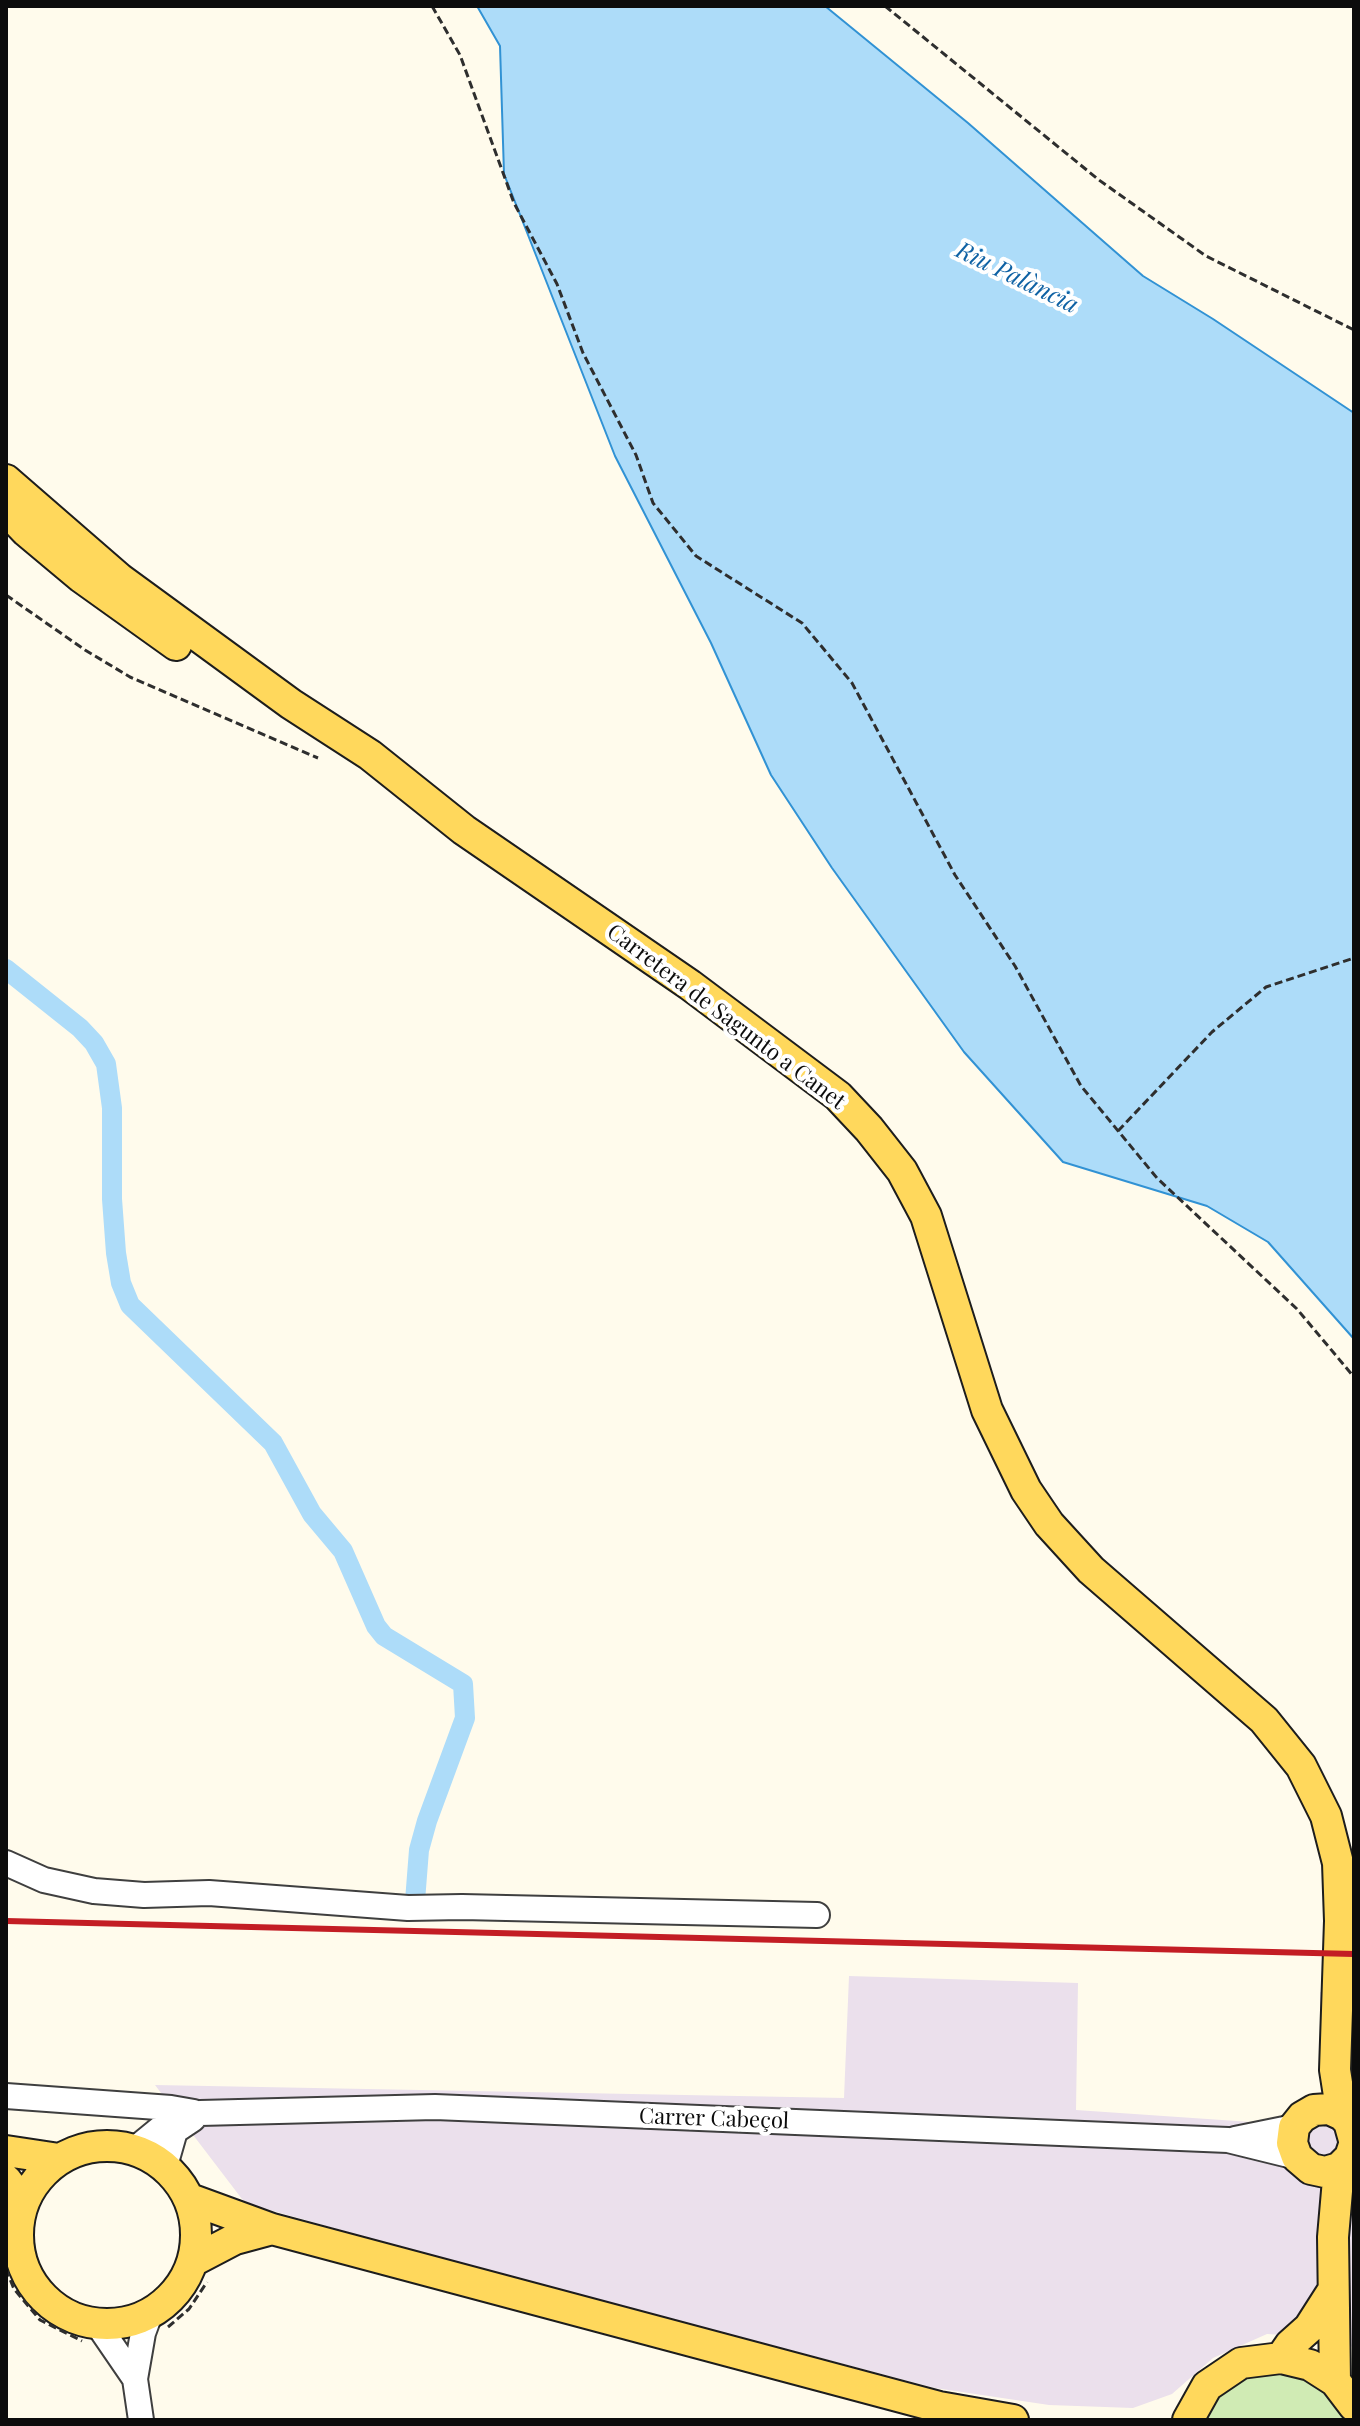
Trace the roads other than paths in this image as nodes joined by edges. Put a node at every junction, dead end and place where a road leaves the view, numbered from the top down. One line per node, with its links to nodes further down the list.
1 (6, 480): 6 (main road)
2 (6, 496): 6 (main road)
3 (6, 510): 5 (main road)
4 (6, 531): 5 (street)
5 (44, 546): 7 (main road)
6 (250, 674): 7 (main road)
7 (464, 830): 12 (main road, Carretera de Sagunto a Canet)
8 (6, 1863): 9 (street)
9 (817, 1915)
10 (6, 2096): 11 (street)
11 (200, 2113): 12 (street, Carrer Cabeçol); 13 (street, Carrer Cabeçol); 16 (street)
12 (1335, 2142): 21 (main road, Carretera de Sagunto a Canet)
13 (135, 2149): 15 (main road); 16 (main road)
14 (6, 2151): 15 (main road)
15 (59, 2159): 17 (main road)
16 (165, 2166): 18 (main road)
17 (14, 2192): 23 (main road)
18 (190, 2199): 19 (main road); 20 (main road)
19 (272, 2229): 20 (main road); 28 (main road)
20 (201, 2269): 22 (main road)
21 (1332, 2292): 24 (main road); 26 (main road, Carretera de Sagunto a Canet)
22 (154, 2324): 23 (main road); 25 (street)
23 (95, 2334): 25 (street)
24 (1281, 2358): 26 (main road); 29 (main road)
25 (135, 2379): 27 (street)
26 (1348, 2396)
27 (141, 2420)
28 (1013, 2420)
29 (1188, 2420)

